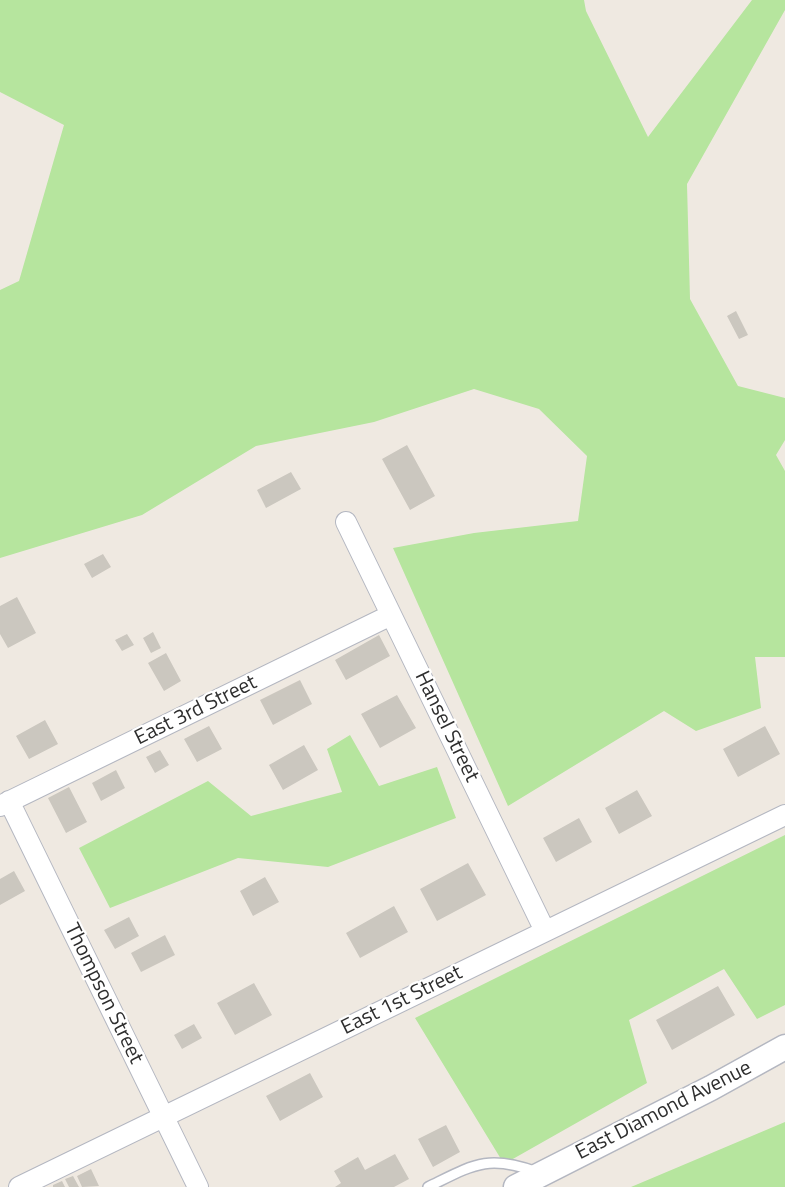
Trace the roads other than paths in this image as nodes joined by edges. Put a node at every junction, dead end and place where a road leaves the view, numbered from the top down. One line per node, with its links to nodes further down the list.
1 (346, 522): 2 (street, Hansel Street)
2 (392, 615): 3 (street, East 3rd Street); 5 (street, Hansel Street)
3 (4, 803): 7 (street, Thompson Street)
4 (785, 815): 5 (street, East 1st Street)
5 (545, 932): 7 (street, East 1st Street)
6 (785, 1047): 8 (street, East Diamond Avenue)
7 (163, 1117): 9 (street, East 1st Street); 10 (street, Thompson Street)
8 (542, 1174): 11 (lane); 12 (street, East Diamond Avenue)
9 (19, 1187)
10 (198, 1187)
11 (428, 1187)
12 (516, 1187)

